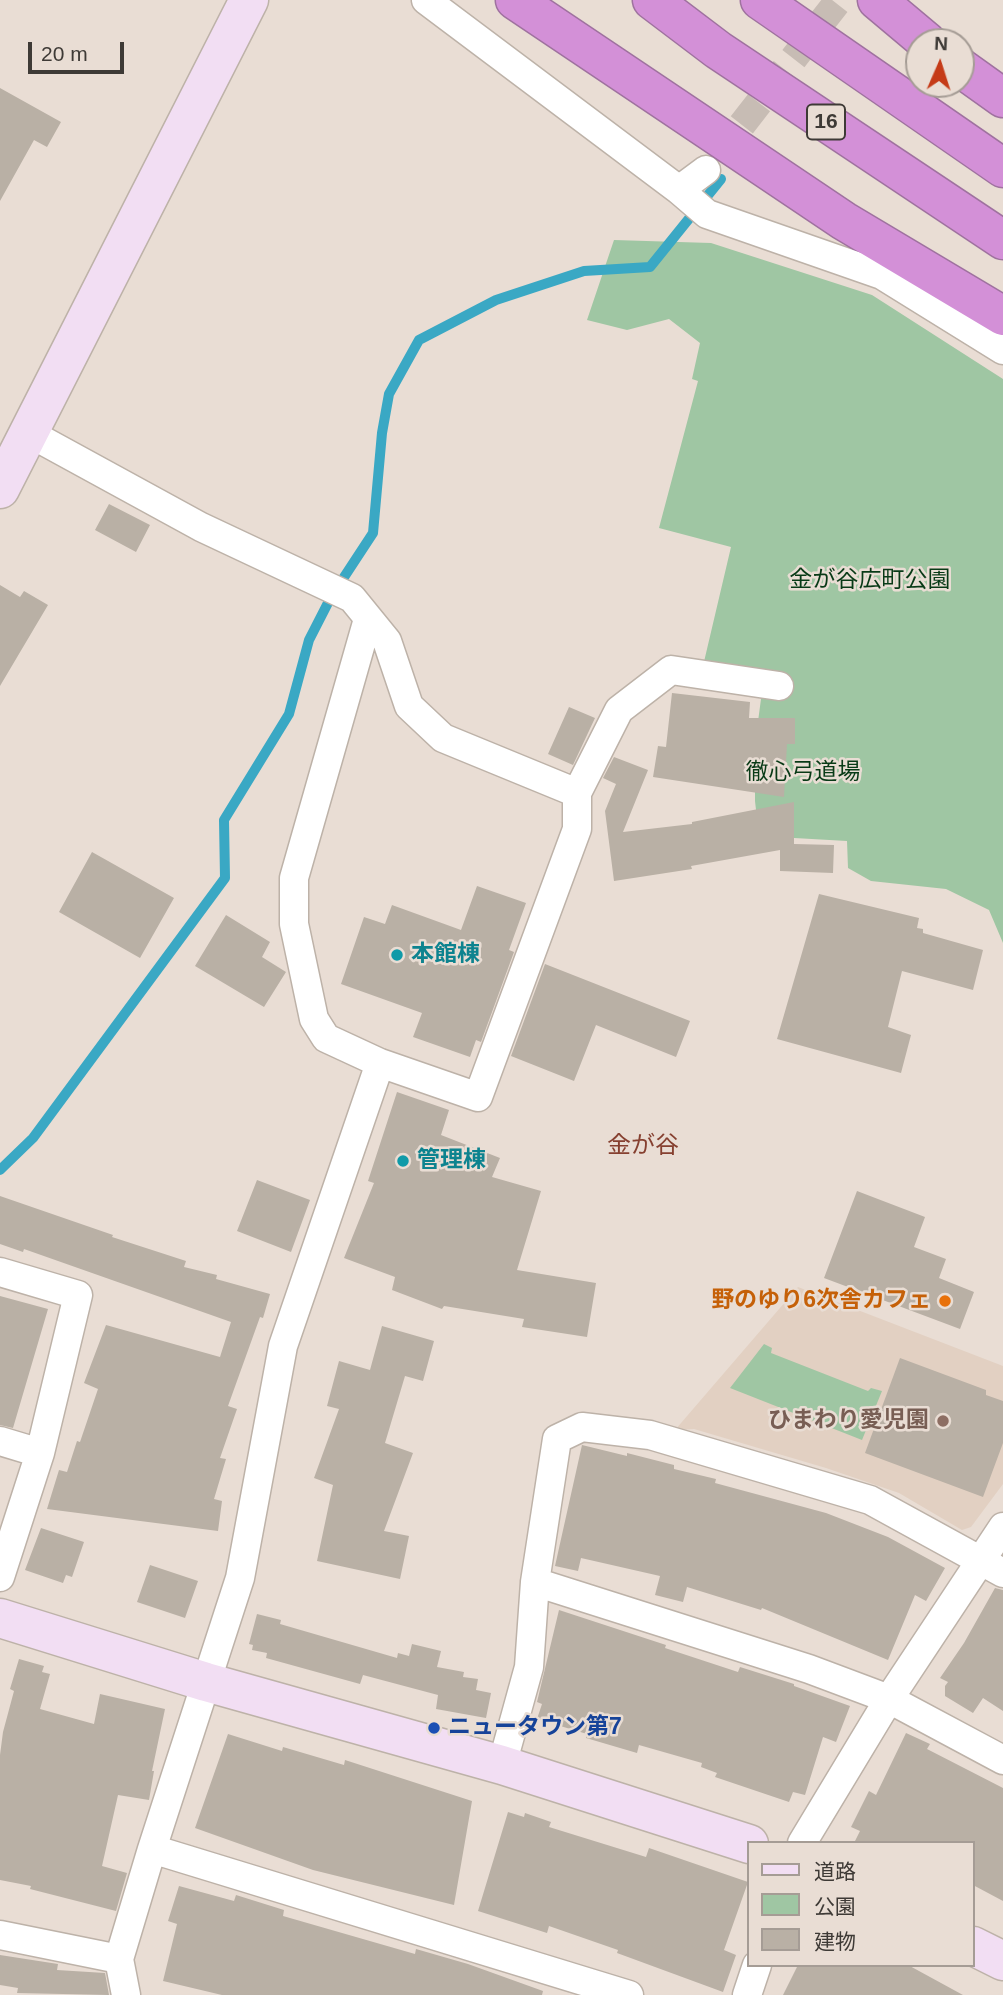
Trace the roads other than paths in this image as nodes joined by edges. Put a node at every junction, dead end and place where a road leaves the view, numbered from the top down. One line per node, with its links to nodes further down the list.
1 (249, 0): 16 (street)
2 (426, 0): 12 (street)
3 (515, 0): 14 (highway)
4 (652, 0): 13 (highway, 16)
5 (760, 0): 10 (highway)
6 (877, 0): 7 (highway)
7 (910, 28)
8 (975, 78): 9 (highway)
9 (1003, 98)
10 (1003, 168)
11 (706, 170): 12 (street)
12 (679, 190): 15 (street)
13 (1003, 240)
14 (1003, 316)
15 (1003, 349)
16 (29, 433): 17 (street); 18 (street)
17 (0, 489)
18 (360, 608): 20 (street); 21 (street)
19 (779, 686): 20 (street)
20 (577, 793): 21 (street)
21 (380, 1063): 30 (street)
22 (0, 1272): 24 (street)
23 (0, 1441): 24 (street)
24 (40, 1453): 27 (street)
25 (1003, 1527): 26 (street)
26 (991, 1566): 28 (street); 31 (street)
27 (0, 1577)
28 (535, 1582): 31 (street); 33 (street)
29 (0, 1618): 30 (street)
30 (206, 1682): 33 (street); 36 (street)
31 (888, 1699): 32 (street); 34 (street)
32 (1003, 1760)
33 (502, 1766): 35 (street)
34 (803, 1841)
35 (748, 1844)
36 (152, 1849): 39 (street); 43 (street)
37 (0, 1935): 39 (street)
38 (975, 1947): 40 (street)
39 (119, 1959): 42 (street)
40 (1003, 1961)
41 (756, 1967): 44 (street)
42 (127, 1995)
43 (629, 1995)
44 (747, 1995)

